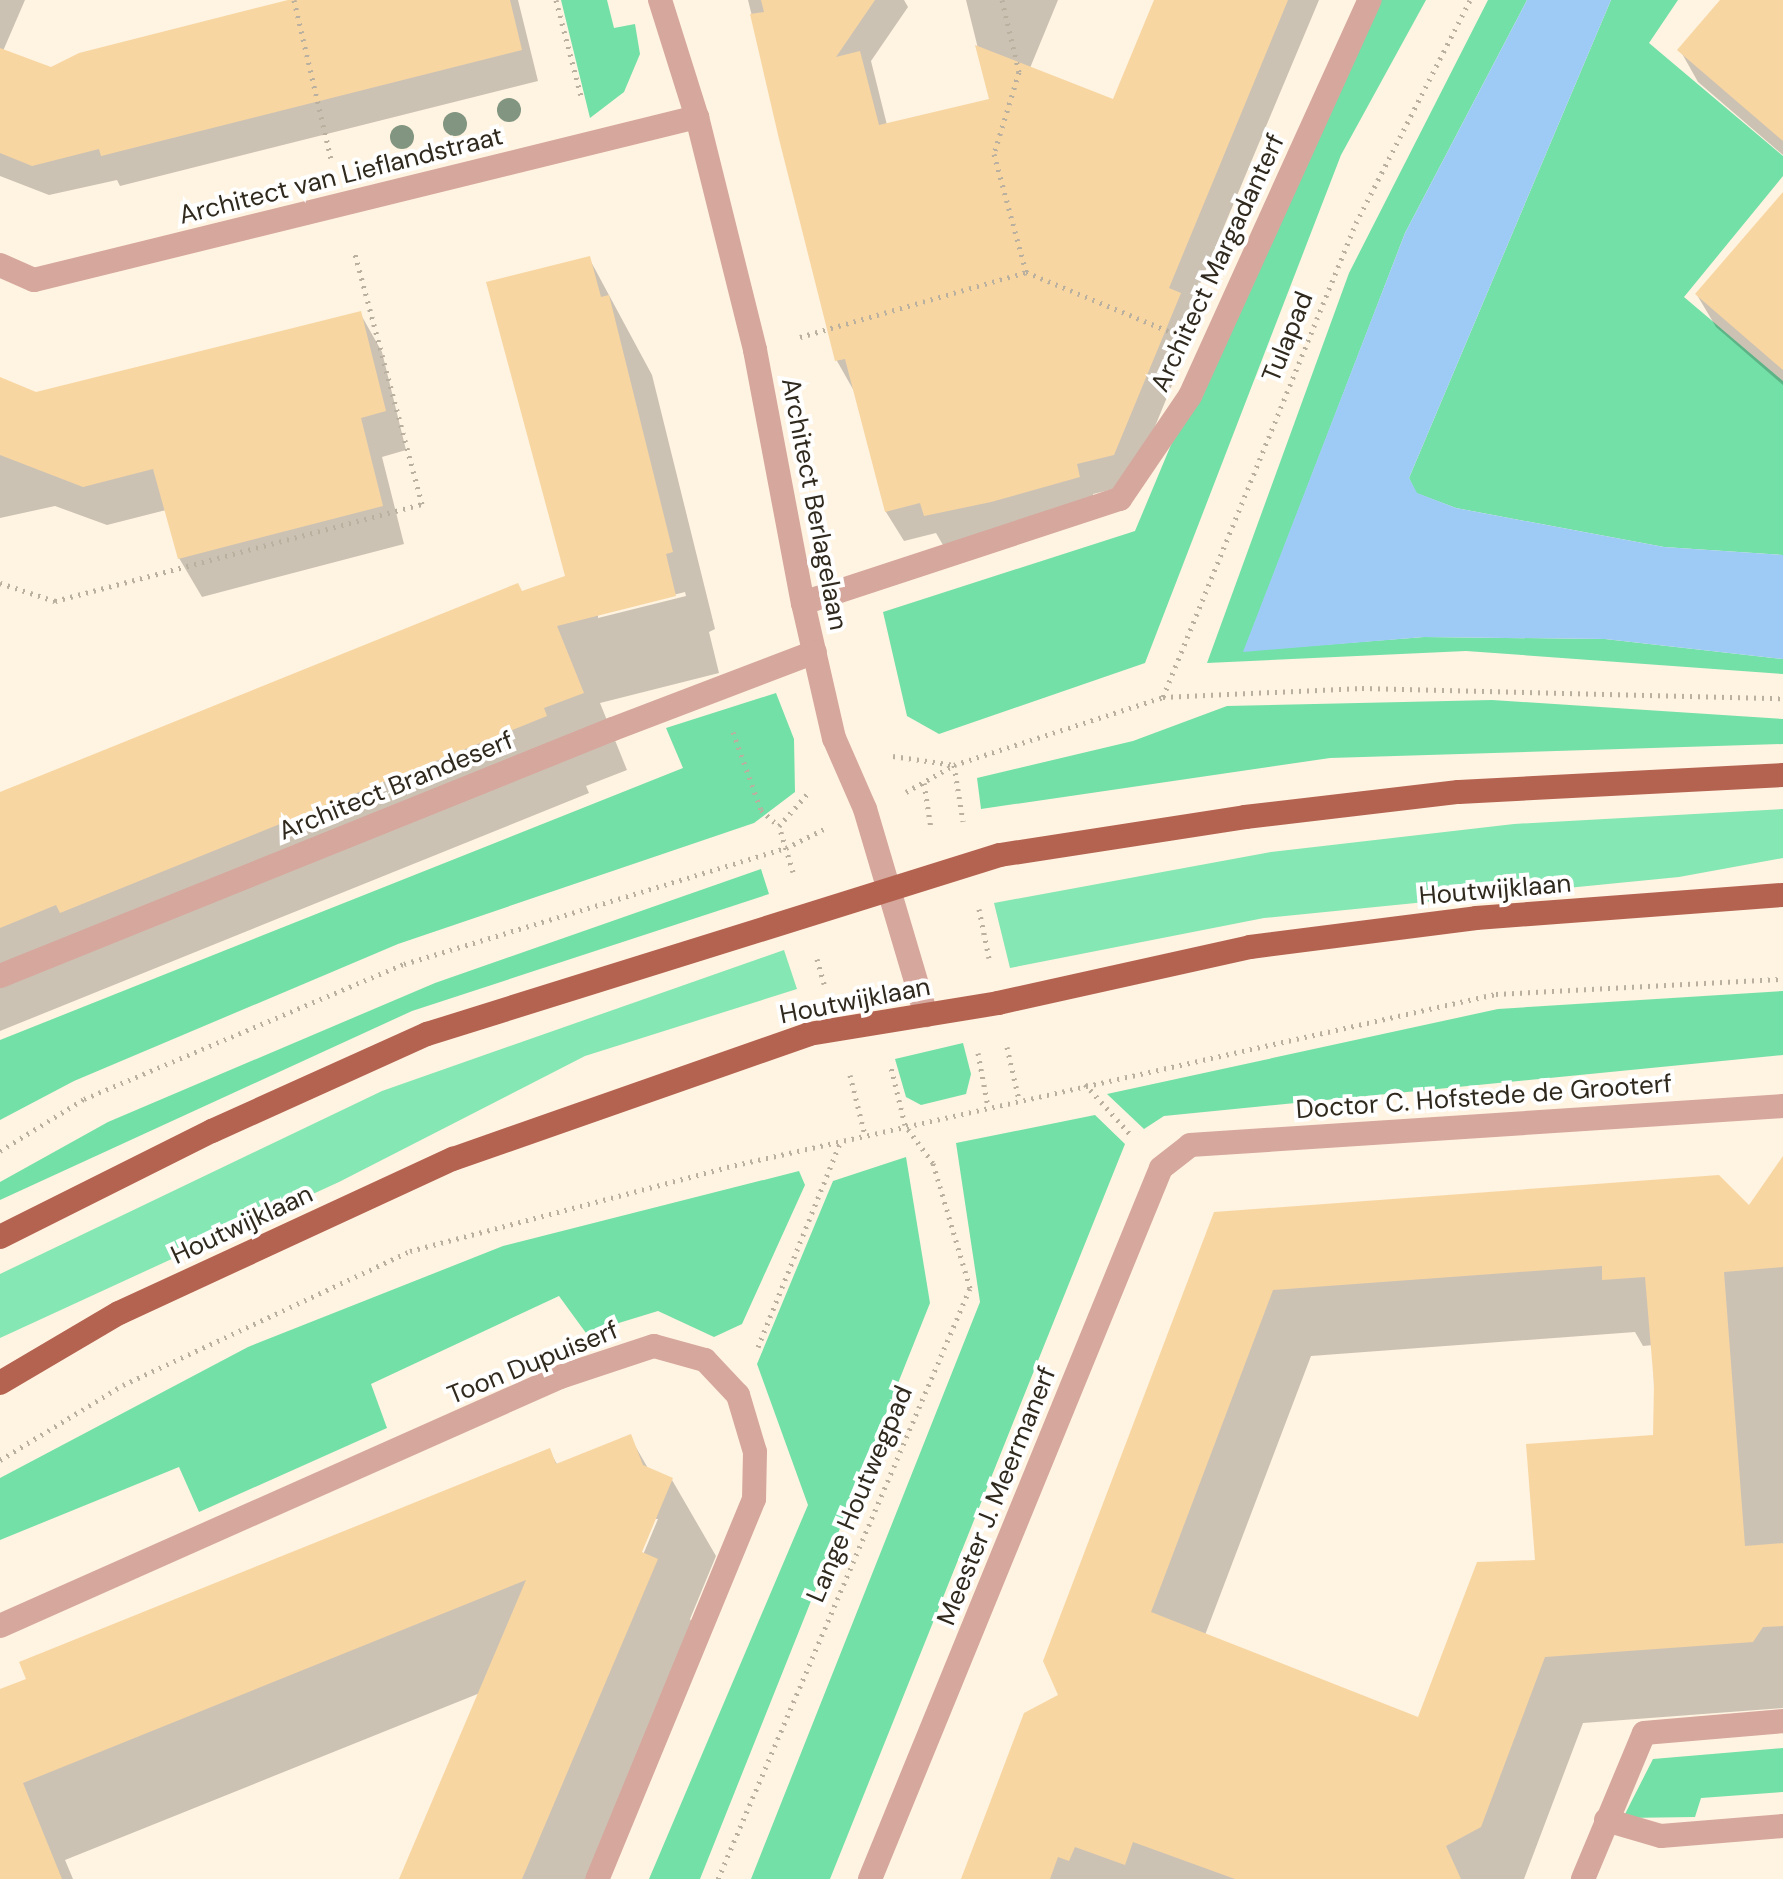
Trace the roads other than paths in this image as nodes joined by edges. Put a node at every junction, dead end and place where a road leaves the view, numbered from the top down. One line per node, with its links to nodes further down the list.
1 (660, 0): 3 (street, Architect Berlagelaan)
2 (1370, 0): 5 (street, Architect Margadanterf)
3 (697, 117): 4 (street, Architect van Lieflandstraat); 5 (street, Architect Berlagelaan)
4 (0, 265)
5 (803, 603): 6 (street, Architect Berlagelaan)
6 (815, 652): 8 (street, Architect Berlagelaan); 10 (street, Architect Brandeserf)
7 (1783, 775): 8 (main road)
8 (889, 890): 11 (street, Architect Berlagelaan); 14 (main road)
9 (1783, 895): 11 (main road, Houtwijklaan)
10 (0, 976)
11 (926, 1015): 15 (main road, Houtwijklaan)
12 (1783, 1106): 13 (street, Doctor C. Hofstede de Grooterf)
13 (1190, 1145): 21 (street, Meester J. Meermanerf)
14 (0, 1237)
15 (0, 1383)
16 (0, 1626): 20 (street, Toon Dupuiserf)
17 (1783, 1721): 18 (street)
18 (1606, 1820): 19 (street); 22 (street)
19 (1783, 1826)
20 (597, 1879)
21 (870, 1879)
22 (1583, 1879)

